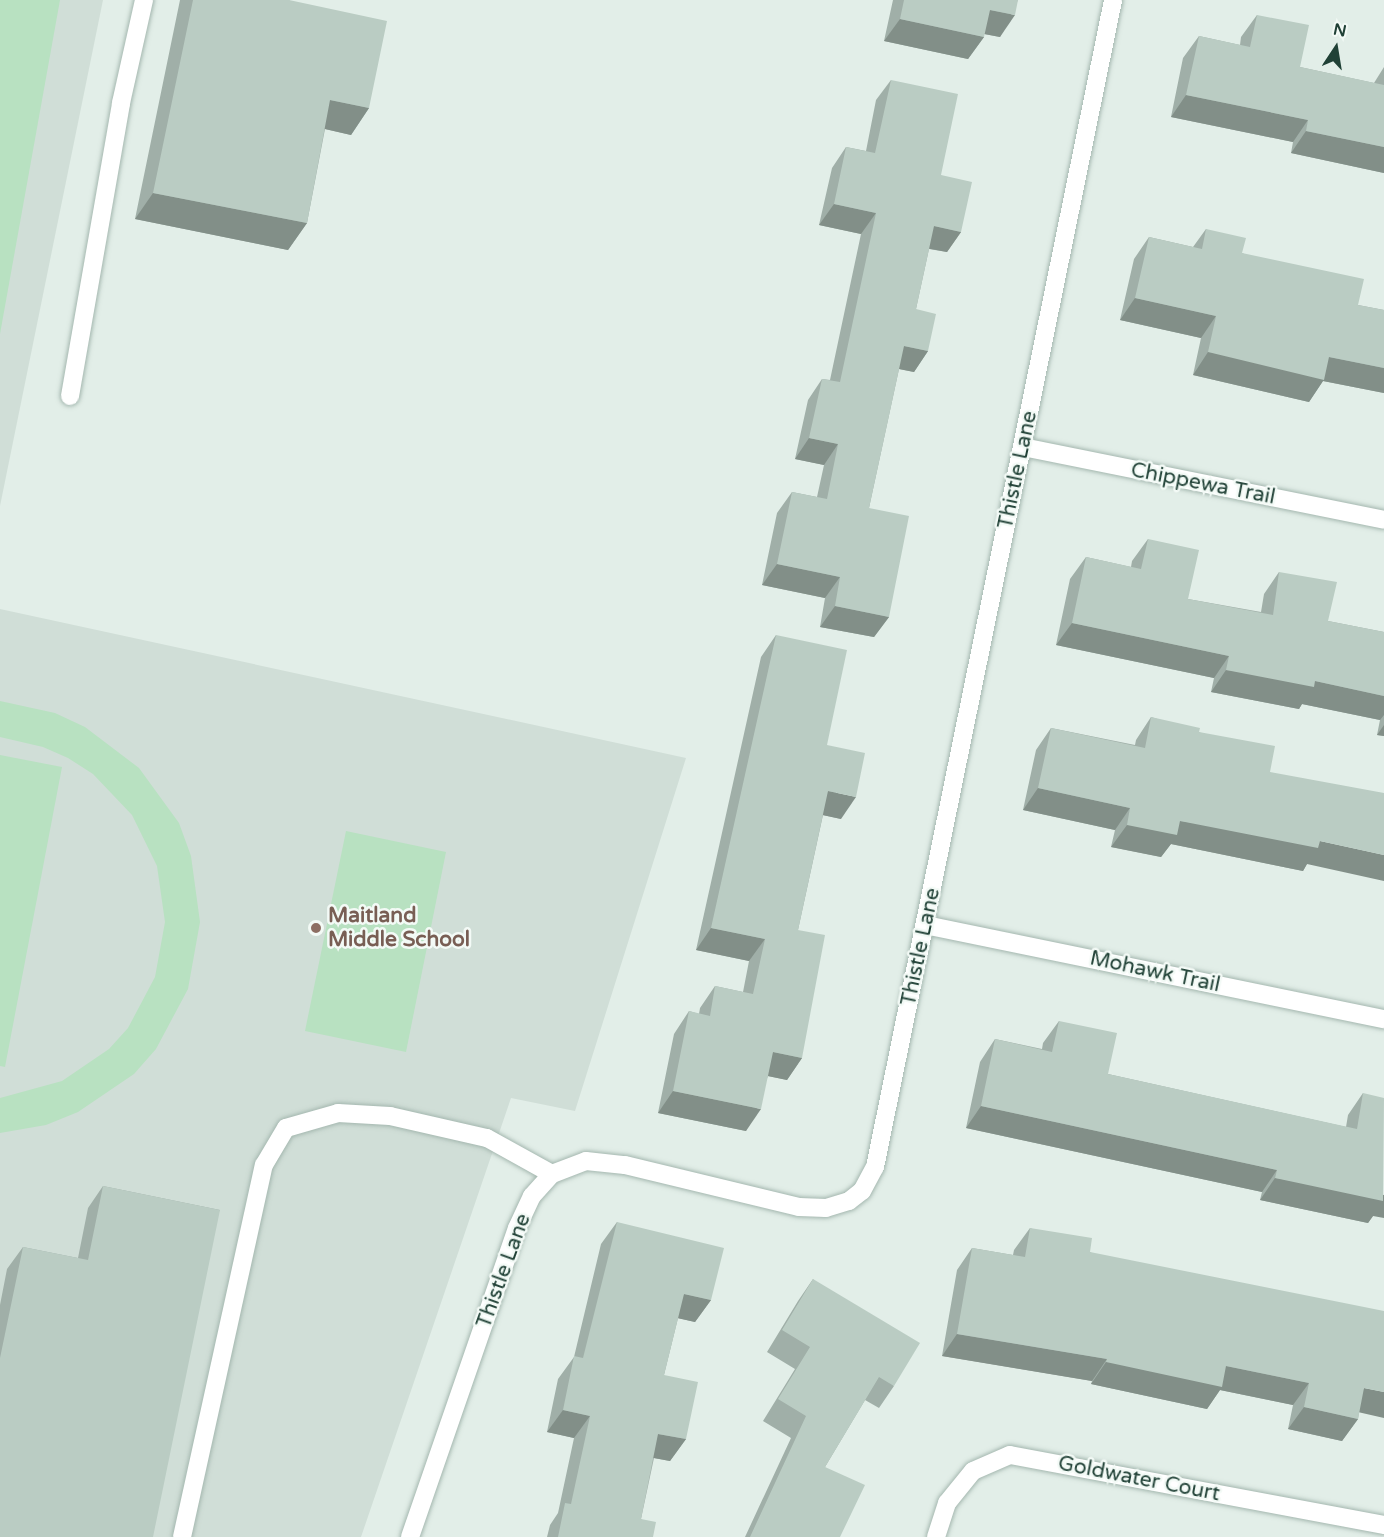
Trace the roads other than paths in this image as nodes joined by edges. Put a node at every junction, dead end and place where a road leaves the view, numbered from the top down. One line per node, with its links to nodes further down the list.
1 (144, 0): 3 (street)
2 (1113, 0): 4 (street, Thistle Lane)
3 (70, 396)
4 (1023, 447): 5 (street, Chippewa Trail); 6 (street, Thistle Lane)
5 (1384, 520)
6 (925, 925): 7 (street, Mohawk Trail); 8 (street, Thistle Lane)
7 (1384, 1019)
8 (552, 1174): 10 (street); 11 (street, Thistle Lane)
9 (1384, 1525): 12 (street, Goldwater Court)
10 (182, 1537)
11 (410, 1537)
12 (936, 1537)

